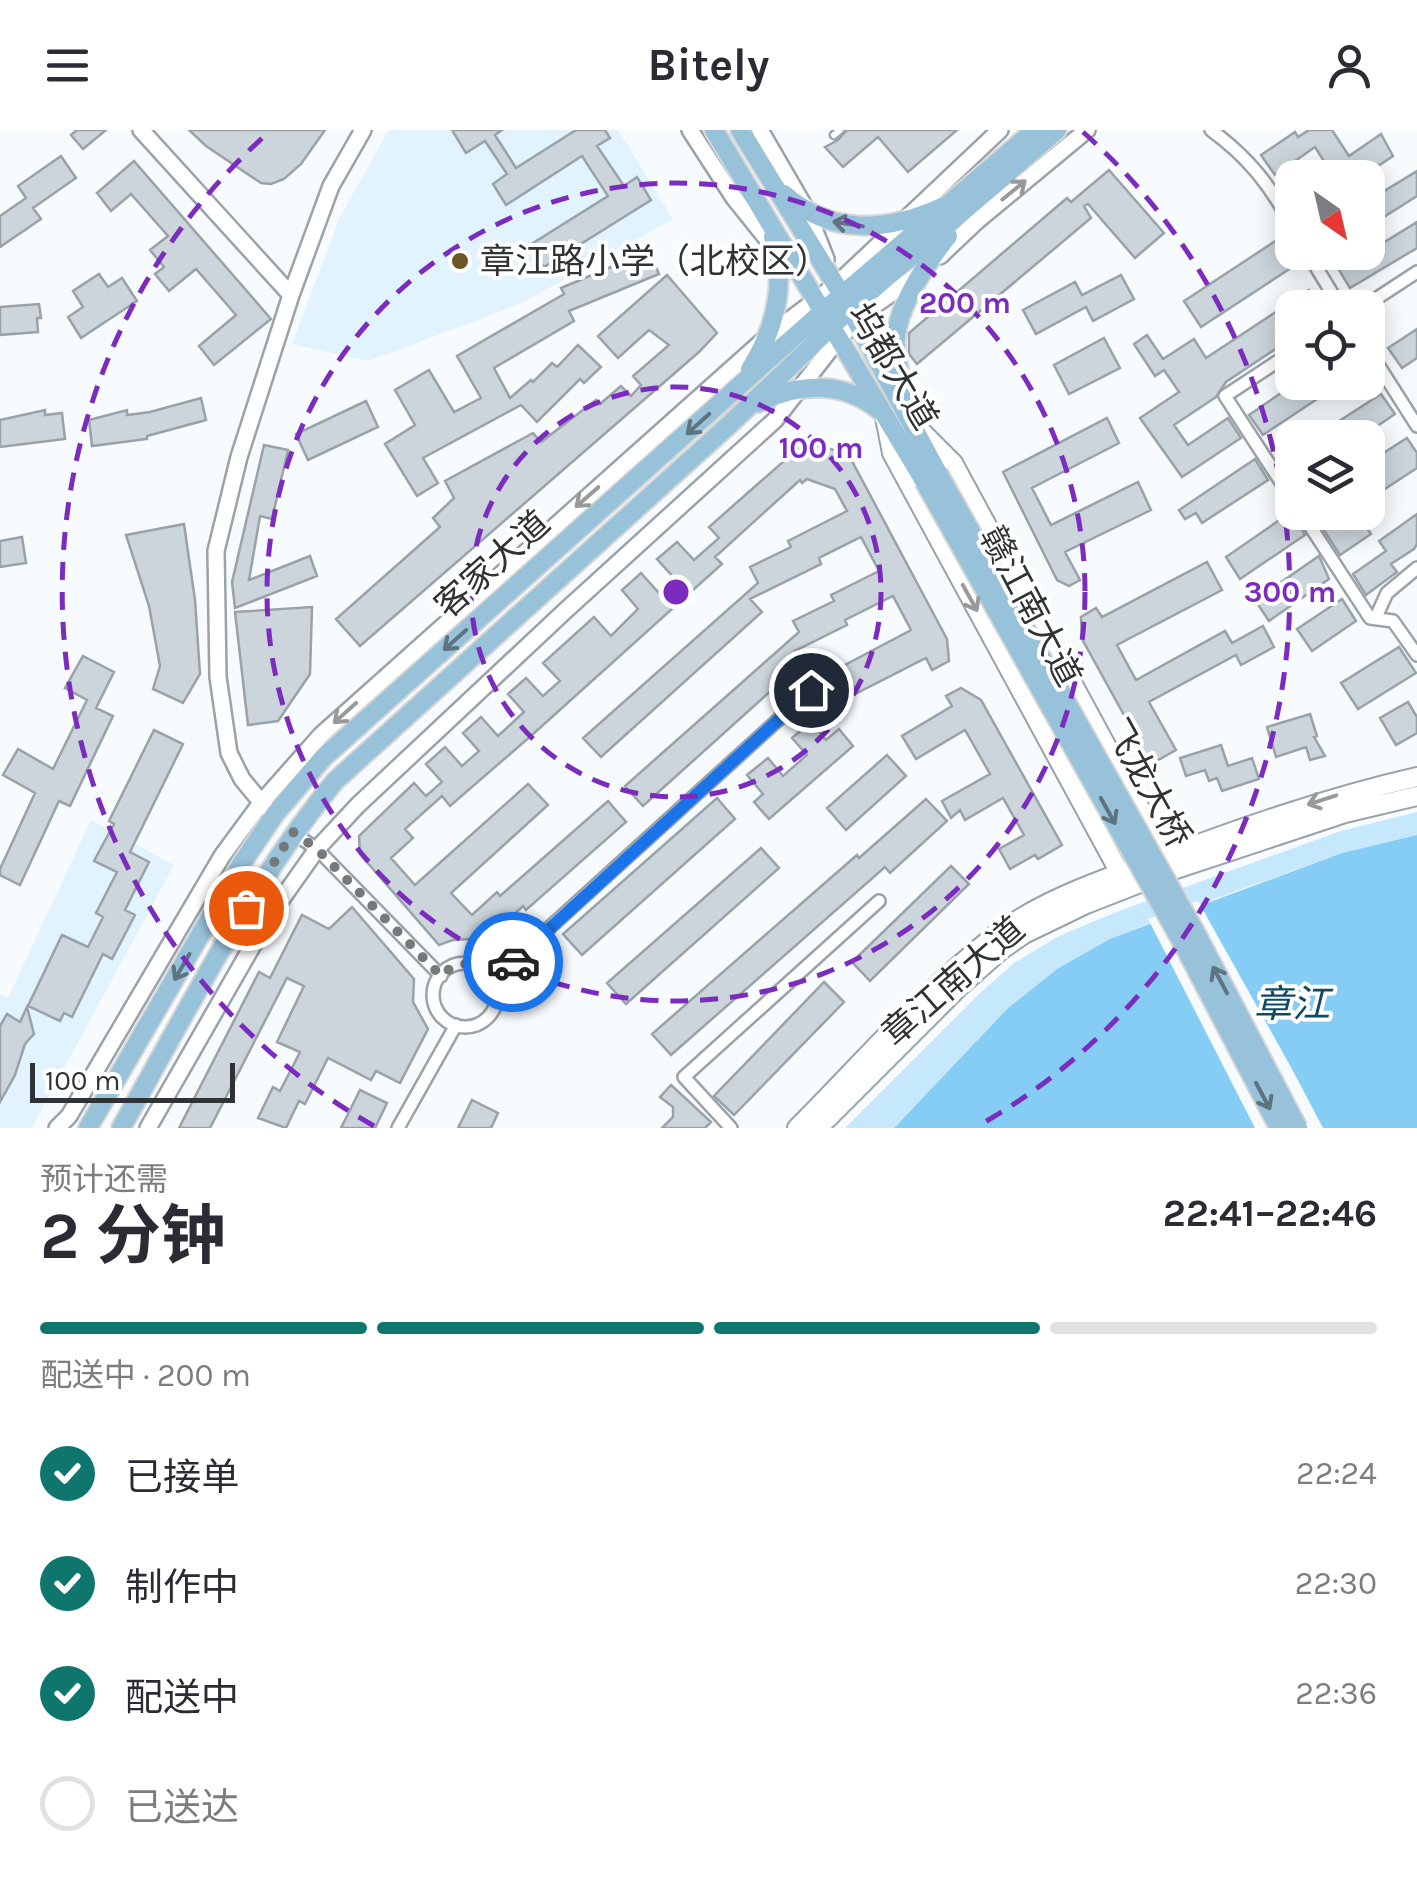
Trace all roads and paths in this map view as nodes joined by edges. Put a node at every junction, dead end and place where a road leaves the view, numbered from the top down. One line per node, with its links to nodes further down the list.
1 (141, 130): 23 (street)
2 (363, 130): 23 (street)
3 (690, 130): 19 (street)
4 (714, 130): 15 (main road, 坞都大道)
5 (740, 130): 13 (main road, 坞都大道)
6 (760, 130): 16 (street)
7 (1000, 130): 18 (street)
8 (1035, 130): 12 (main road, 客家大道)
9 (1057, 130): 17 (main road, 客家大道)
10 (1087, 130): 20 (street, one-way to 10)
11 (1211, 130): 14 (street)
12 (971, 187): 18 (main road); 24 (main road, 客家大道)
13 (777, 188): 16 (main road); 24 (main road, 坞都大道)
14 (1275, 198)
15 (758, 200): 19 (main road); 25 (main road, 坞都大道)
16 (807, 210): 18 (main road, one-way to 16); 24 (street)
17 (963, 214): 20 (main road); 24 (main road, 客家大道)
18 (908, 218): 24 (street)
19 (777, 251): 25 (street); 26 (main road)
20 (924, 271): 24 (street); 32 (main road)
21 (1417, 272): 22 (street)
22 (1385, 293)
23 (291, 295): 44 (street)
24 (844, 299): 25 (main road, 客家大道); 25 (street); 32 (main road, 坞都大道)
25 (825, 316): 26 (street); 29 (street); 30 (main road, 客家大道); 31 (main road, 坞都大道); 33 (main road, 客家大道)
26 (767, 338): 30 (main road); 44 (street, one-way to 44)
27 (1275, 363): 35 (street)
28 (1385, 376): 34 (street)
29 (801, 388): 31 (main road); 33 (main road); 46 (street)
30 (731, 394): 44 (main road, 客家大道, one-way to 44)
31 (885, 416): 36 (main road, 坞都大道); 48 (main road, one-way to 48)
32 (910, 420): 36 (main road, 坞都大道); 47 (main road, 赣江南大道)
33 (730, 424): 45 (main road, 客家大道)
34 (1417, 426)
35 (1275, 473)
36 (931, 477): 61 (main road, 飞龙大桥, one-way to 61, bridge); 62 (main road, 飞龙大桥, one-way to 36, bridge)
37 (1313, 530): 39 (street)
38 (1417, 568): 39 (street)
39 (1376, 617): 40 (street)
40 (1417, 655)
41 (811, 690): 51 (street)
42 (1417, 777): 47 (main road, 章江南大道, one-way to 47)
43 (1417, 796): 60 (main road, 章江南大道)
44 (268, 809): 53 (street); 54 (main road, 客家大道, one-way to 54)
45 (293, 832): 46 (street); 55 (main road, 客家大道)
46 (317, 849): 50 (street); 56 (street)
47 (1166, 856): 48 (main road, 章江南大道)
48 (1120, 873): 59 (main road, 章江南大道)
49 (879, 901): 58 (street)
50 (441, 976): 51 (street); 52 (street)
51 (493, 980): 52 (street)
52 (456, 1026): 57 (street)
53 (58, 1128)
54 (88, 1128)
55 (122, 1128)
56 (148, 1128)
57 (398, 1128)
58 (731, 1128)
59 (797, 1128)
60 (818, 1128)
61 (1279, 1128)
62 (1298, 1128)

